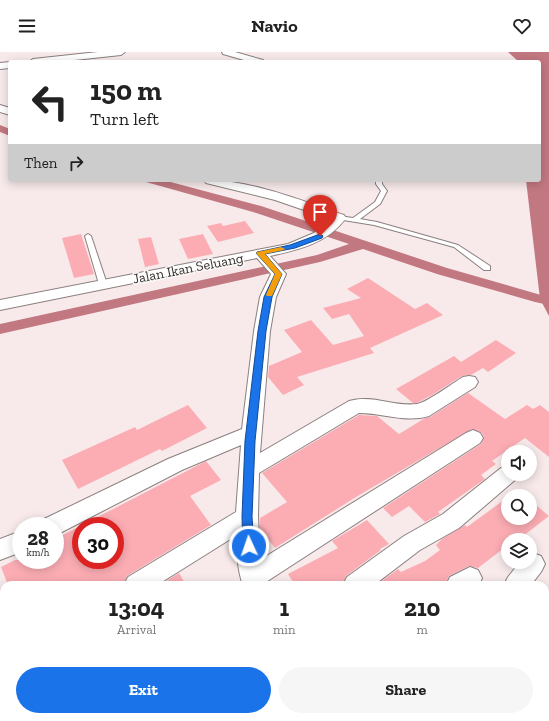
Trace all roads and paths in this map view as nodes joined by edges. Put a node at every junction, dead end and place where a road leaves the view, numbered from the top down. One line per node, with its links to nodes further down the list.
1 (121, 52): 3 (street)
2 (226, 52): 4 (street)
3 (74, 60)
4 (253, 60)
5 (218, 182): 8 (street)
6 (379, 182): 7 (lane)
7 (356, 219): 8 (lane); 11 (lane)
8 (330, 227): 10 (street, Jalan Ikan Seluang)
9 (88, 236): 12 (lane)
10 (269, 263): 12 (street, Jalan Ikan Seluang); 15 (street)
11 (488, 268)
12 (103, 284): 13 (street, Jalan Ikan Seluang)
13 (0, 305)
14 (469, 382): 17 (street)
15 (251, 433): 17 (street); 20 (street)
16 (473, 438): 26 (street)
17 (249, 469): 19 (street)
18 (501, 480): 27 (street)
19 (247, 517): 24 (street); 25 (street)
20 (64, 520)
21 (12, 545): 22 (street)
22 (0, 550)
23 (529, 569): 28 (street)
24 (143, 581)
25 (254, 581)
26 (256, 581)
27 (360, 581)
28 (519, 581)

